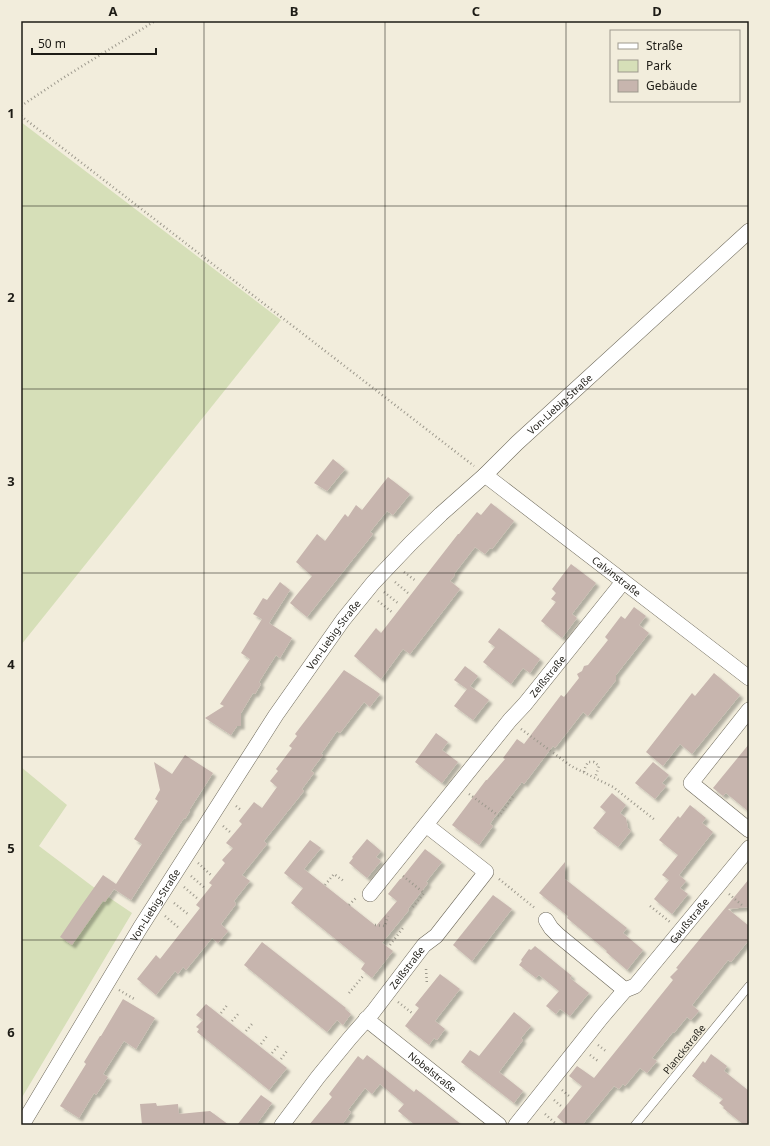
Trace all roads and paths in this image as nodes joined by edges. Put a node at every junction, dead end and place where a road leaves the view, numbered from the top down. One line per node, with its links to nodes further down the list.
1 (155, 21): 2 (path)
2 (21, 106)
3 (21, 116): 5 (path)
4 (749, 231): 5 (street, Von-Liebig-Straße)
5 (485, 474): 6 (street, Calvinstraße); 48 (street, Von-Liebig-Straße)
6 (623, 582): 7 (street, Calvinstraße); 9 (street, Zeißstraße)
7 (749, 678)
8 (749, 710): 16 (street)
9 (510, 720): 10 (path); 12 (street, Zeißstraße)
10 (584, 772): 11 (path); 11 (path)
11 (595, 778): 14 (path)
12 (457, 786): 13 (path); 15 (street, Zeißstraße)
13 (514, 796)
14 (655, 820)
15 (426, 825): 18 (street, Zeißstraße); 19 (street)
16 (749, 830)
17 (749, 848): 29 (street, Gaußstraße)
18 (392, 867): 22 (street, Zeißstraße); 24 (path)
19 (486, 872): 26 (path); 38 (street, Zeißstraße)
20 (345, 882): 21 (path)
21 (324, 886)
22 (370, 894)
23 (650, 906): 29 (path)
24 (412, 908)
25 (388, 916): 27 (path)
26 (546, 920): 33 (street)
27 (375, 926)
28 (404, 928): 30 (path)
29 (681, 931): 33 (street, Gaußstraße)
30 (390, 945)
31 (364, 975): 34 (path)
32 (749, 986): 52 (lane, Planckstraße)
33 (625, 990): 51 (street, Gaußstraße)
34 (349, 993)
35 (228, 1004): 36 (path)
36 (221, 1013)
37 (239, 1013): 39 (path)
38 (366, 1019): 49 (street, Zeißstraße); 50 (street, Nobelstraße)
39 (232, 1021)
40 (252, 1024): 41 (path)
41 (246, 1031)
42 (267, 1036): 43 (path)
43 (261, 1044)
44 (279, 1045): 46 (path)
45 (287, 1052): 47 (path)
46 (272, 1053)
47 (281, 1059)
48 (22, 1125)
49 (282, 1125)
50 (499, 1125)
51 (516, 1125)
52 (635, 1125)

